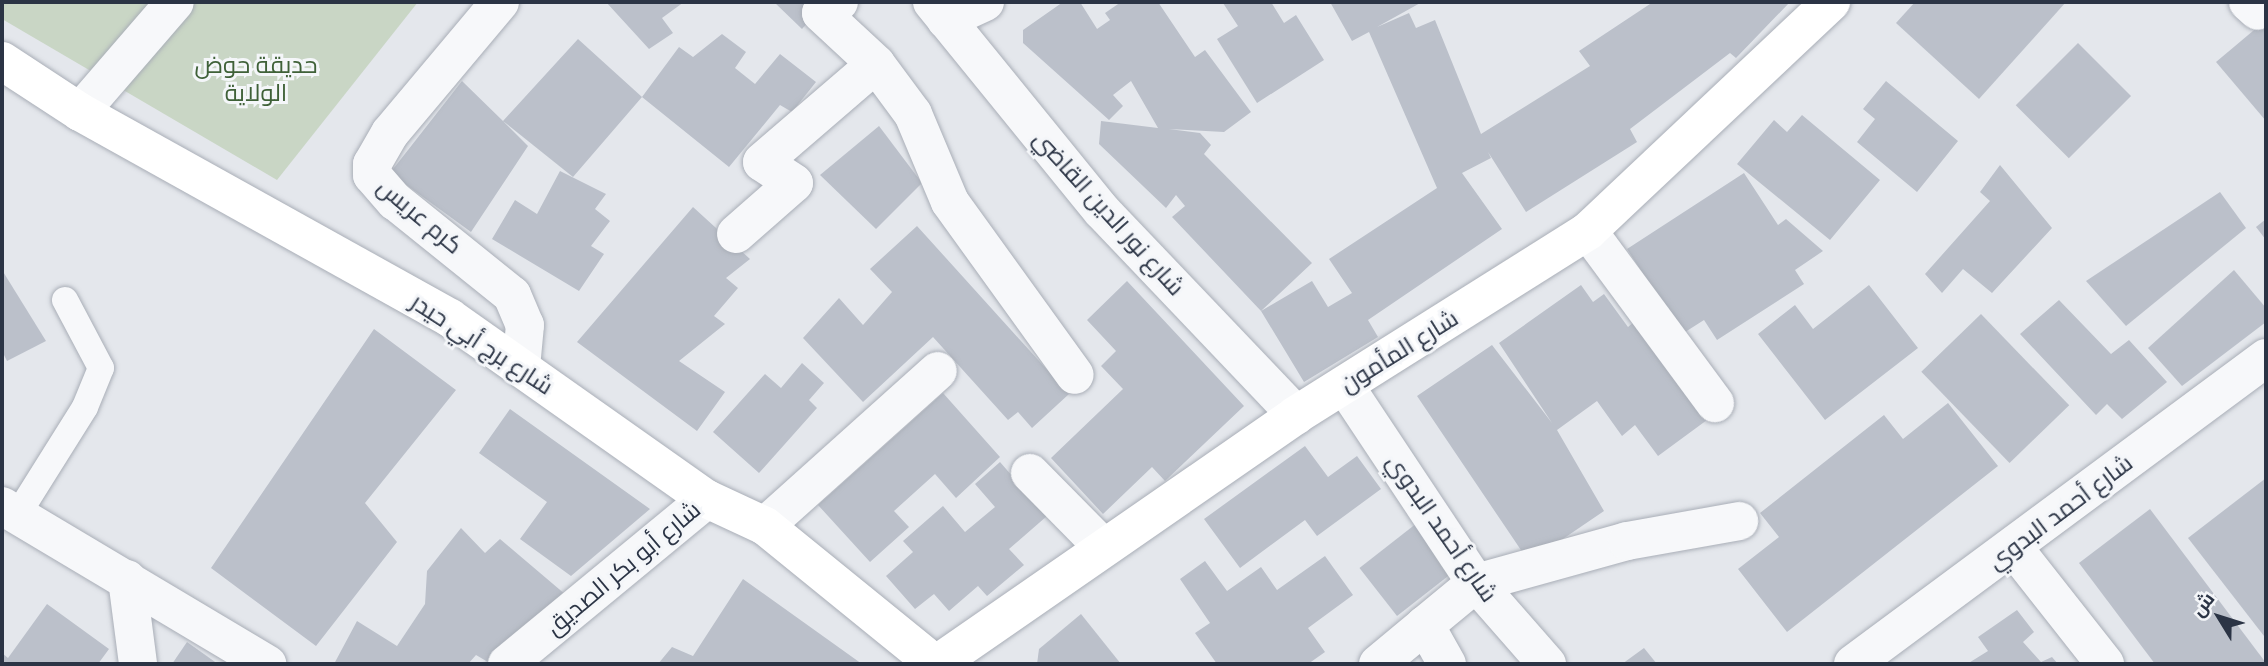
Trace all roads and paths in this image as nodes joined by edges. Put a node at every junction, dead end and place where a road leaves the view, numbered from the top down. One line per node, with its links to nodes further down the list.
1 (175, 2): 9 (street)
2 (500, 2): 14 (street, كرم عريس)
3 (839, 2): 8 (street)
4 (985, 2): 6 (street)
5 (1831, 2): 10 (street, شارع المأمون)
6 (939, 11): 19 (street, شارع نور الدين القاضي)
7 (2, 61): 9 (street, شارع برج أبي حيدر)
8 (876, 64): 11 (street); 16 (street)
9 (80, 112): 14 (street, شارع برج أبي حيدر)
10 (1588, 231): 17 (street, شارع المأمون); 18 (street)
11 (736, 234)
12 (65, 300): 22 (lane)
13 (2266, 358): 26 (street, شارع أحمد البدوي)
14 (521, 367): 21 (street, شارع برج أبي حيدر)
15 (938, 371): 24 (street)
16 (1075, 375)
17 (1345, 386): 19 (street, شارع المأمون); 28 (street, شارع أحمد البدوي)
18 (1715, 403)
19 (1296, 415): 25 (street, شارع المأمون)
20 (1030, 473): 25 (street)
21 (707, 499): 24 (street, شارع برج أبي حيدر); 32 (street, شارع أبو بكر الصديق)
22 (10, 510): 27 (street)
23 (1739, 521): 28 (street)
24 (765, 526): 33 (street, شارع برج أبي حيدر)
25 (1102, 546): 33 (street, شارع المأمون)
26 (2014, 547): 37 (street, شارع أحمد البدوي); 38 (street)
27 (127, 579): 30 (street); 31 (street)
28 (1476, 583): 29 (street); 36 (street, شارع أحمد البدوي)
29 (1425, 625): 34 (street); 35 (street)
30 (138, 664)
31 (267, 664)
32 (507, 664)
33 (936, 664)
34 (1378, 664)
35 (1447, 664)
36 (1547, 664)
37 (1853, 664)
38 (2105, 664)

